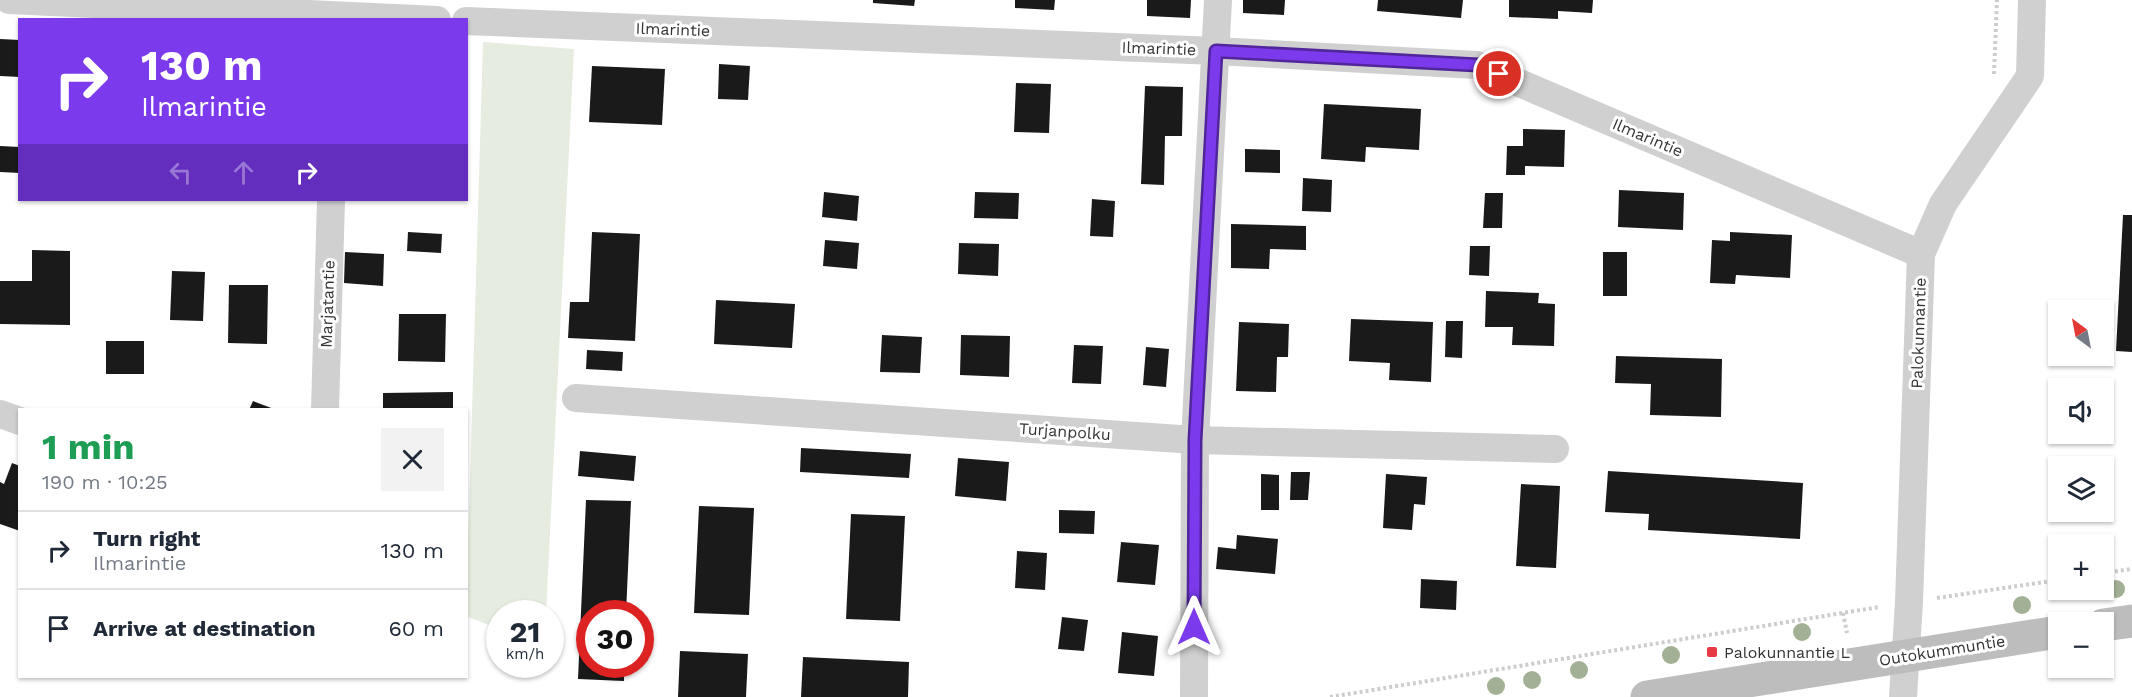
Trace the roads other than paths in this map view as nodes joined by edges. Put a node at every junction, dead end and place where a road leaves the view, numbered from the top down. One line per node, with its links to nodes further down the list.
1 (9, 0): 4 (street)
2 (1218, 0): 6 (street)
3 (2032, 0): 8 (street, Palokunnantie)
4 (338, 18)
5 (468, 21): 6 (street, Ilmarintie)
6 (1216, 51): 8 (street, Ilmarintie); 13 (street)
7 (331, 201): 10 (street, Marjatantie)
8 (1921, 255): 18 (street, Palokunnantie)
9 (576, 398): 13 (street, Turjanpolku)
10 (325, 408)
11 (0, 414): 12 (street)
12 (18, 420)
13 (1195, 440): 14 (street, Turjanpolku); 19 (street)
14 (1555, 449)
15 (2132, 621): 16 (main road)
16 (2114, 624)
17 (2048, 634): 18 (main road, Outokummuntie)
18 (1904, 656): 20 (main road, Outokummuntie); 21 (street, Palokunnantie)
19 (1194, 697)
20 (1647, 697)
21 (1903, 697)

